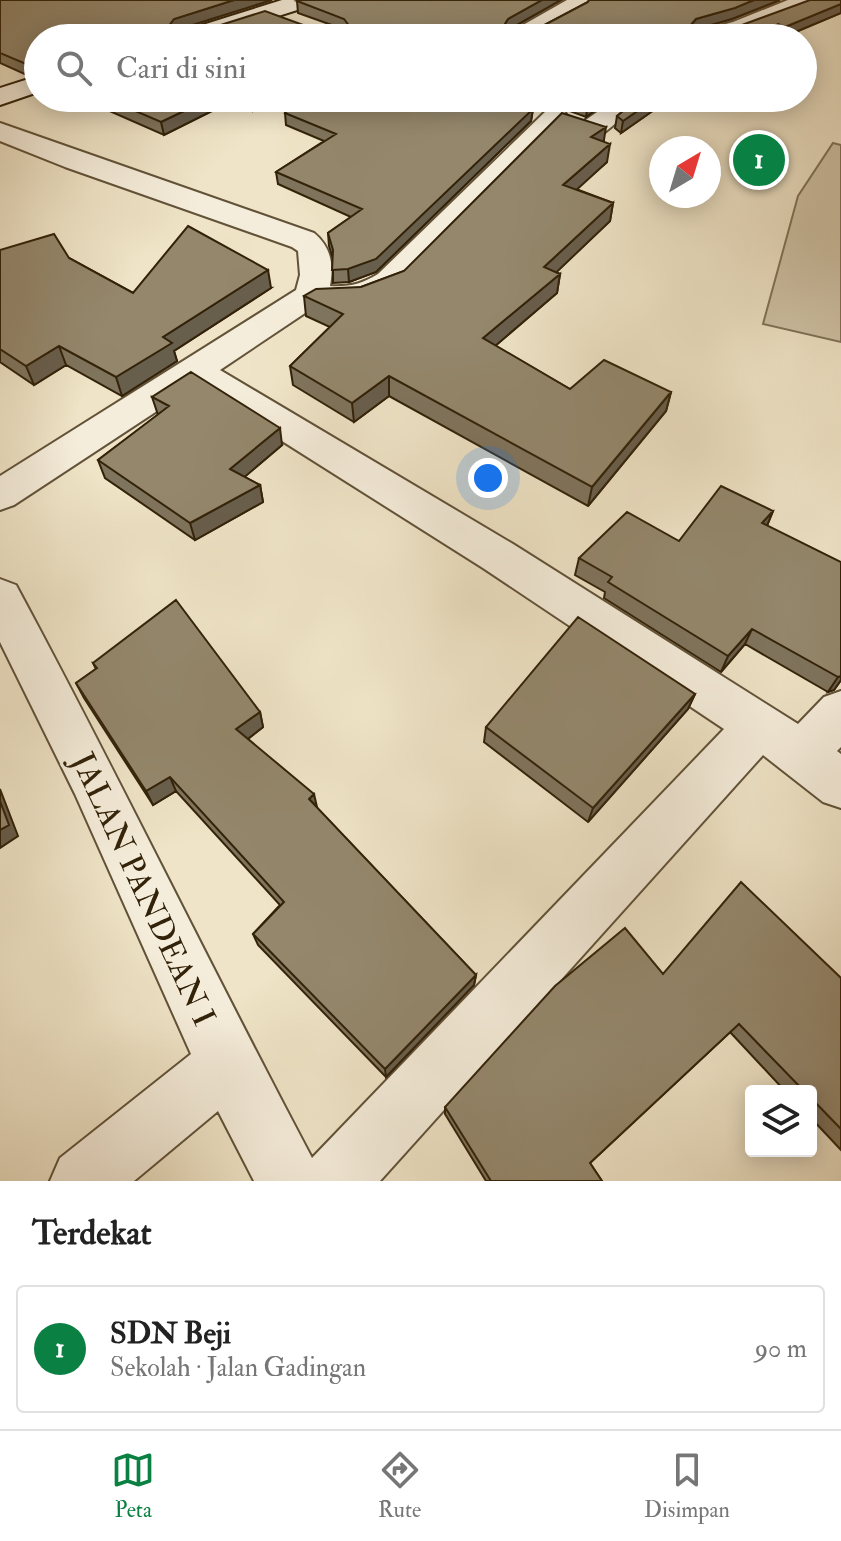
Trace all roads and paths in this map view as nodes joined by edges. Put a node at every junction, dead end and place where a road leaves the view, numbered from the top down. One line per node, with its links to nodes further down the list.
1 (305, 0): 4 (street)
2 (578, 0): 7 (street)
3 (807, 0): 8 (street)
4 (268, 12): 5 (street); 6 (street)
5 (295, 23)
6 (230, 24)
7 (543, 24)
8 (748, 24)
9 (24, 89): 10 (street)
10 (0, 97)
11 (541, 112): 13 (street)
12 (541, 112): 15 (street)
13 (619, 112)
14 (0, 131): 15 (street)
15 (311, 295): 16 (street)
16 (196, 371): 17 (street); 20 (street)
17 (0, 495)
18 (0, 597): 22 (street, JALAN PANDEAN I)
19 (841, 712): 20 (street)
20 (781, 740): 21 (street); 25 (street)
21 (841, 785)
22 (227, 1064): 23 (street); 24 (street, JALAN PANDEAN I)
23 (83, 1181)
24 (289, 1181)
25 (336, 1181)

